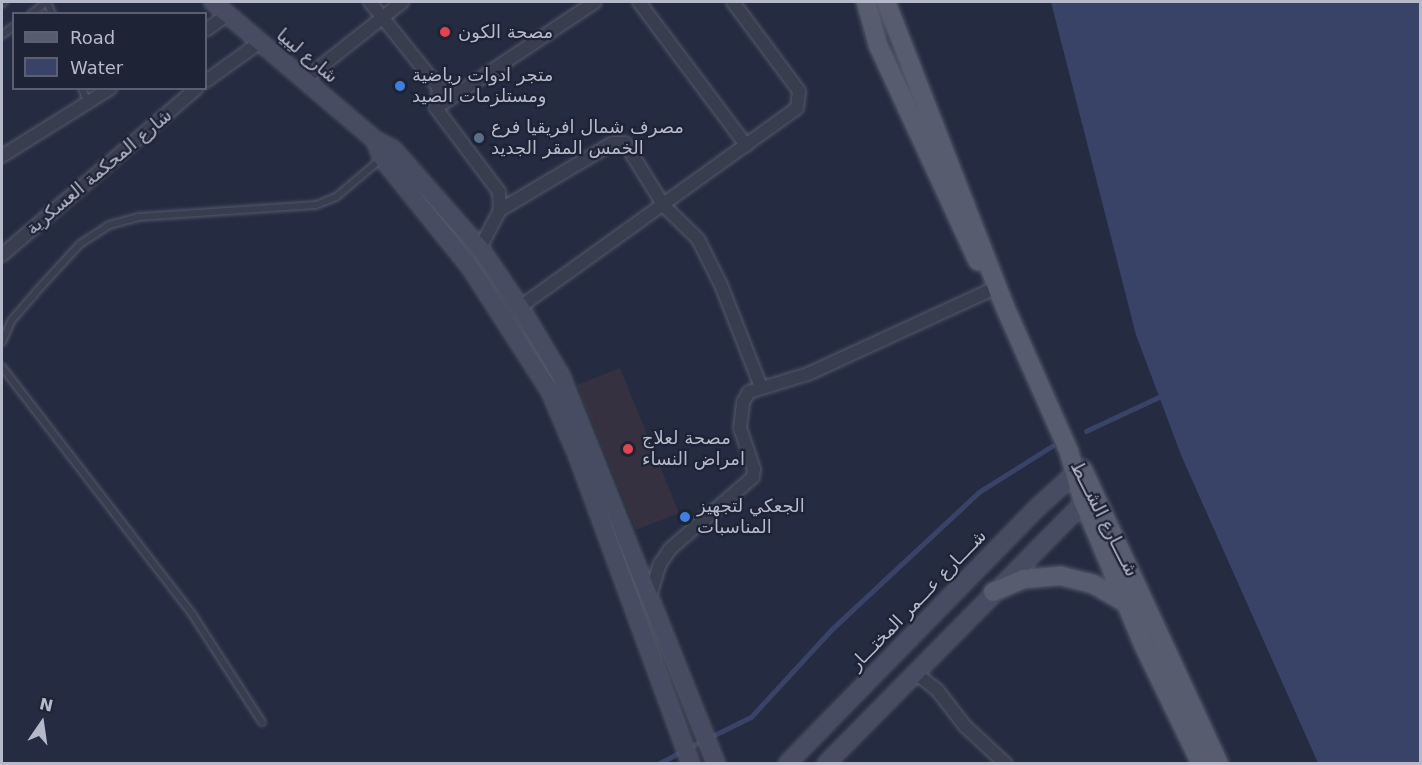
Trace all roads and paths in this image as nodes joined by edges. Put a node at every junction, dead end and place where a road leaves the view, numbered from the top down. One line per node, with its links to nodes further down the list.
1 (47, 2): 10 (lane)
2 (213, 2): 11 (street, شارع ليبيا)
3 (370, 2): 12 (street)
4 (402, 2): 12 (street)
5 (595, 2): 21 (street)
6 (639, 2): 22 (street)
7 (733, 2): 22 (street)
8 (866, 2): 29 (main road)
9 (886, 2): 29 (main road)
10 (34, 12)
11 (228, 14): 13 (street); 14 (street, شارع ليبيا)
12 (382, 14): 15 (street); 21 (street)
13 (207, 29)
14 (260, 42): 15 (street, شارع ليبيا); 16 (street)
15 (305, 79): 23 (street, شارع ليبيا)
16 (207, 80)
17 (83, 90): 20 (lane)
18 (107, 90): 20 (street)
19 (195, 90): 28 (street, شارع المحكمة العسكرية)
20 (87, 101): 24 (street)
21 (436, 108): 26 (street)
22 (746, 145): 25 (street)
23 (387, 154): 27 (street); 31 (lane); 42 (street)
24 (2, 156)
25 (664, 206): 26 (street); 30 (street); 33 (street)
26 (500, 210): 27 (street)
27 (480, 248): 30 (street)
28 (2, 255)
29 (996, 288): 33 (street); 34 (main road, شــــارع الشـــط)
30 (520, 307): 37 (street)
31 (2, 342)
32 (2, 368): 40 (lane)
33 (761, 387): 37 (street)
34 (1078, 471): 35 (main road, شــــارع الشـــط); 43 (street, شــــارع عـــمر المختـــار)
35 (1089, 496): 36 (street); 38 (main road, شــــارع الشـــط); 47 (main road, شــــارع الشـــط)
36 (993, 592): 38 (main road); 39 (street)
37 (650, 596): 41 (street)
38 (1126, 603): 46 (main road, شــــارع الشـــط)
39 (914, 672): 44 (street); 45 (street)
40 (262, 722)
41 (714, 758)
42 (691, 764)
43 (787, 764)
44 (826, 764)
45 (1006, 764)
46 (1201, 764)
47 (1220, 764)

